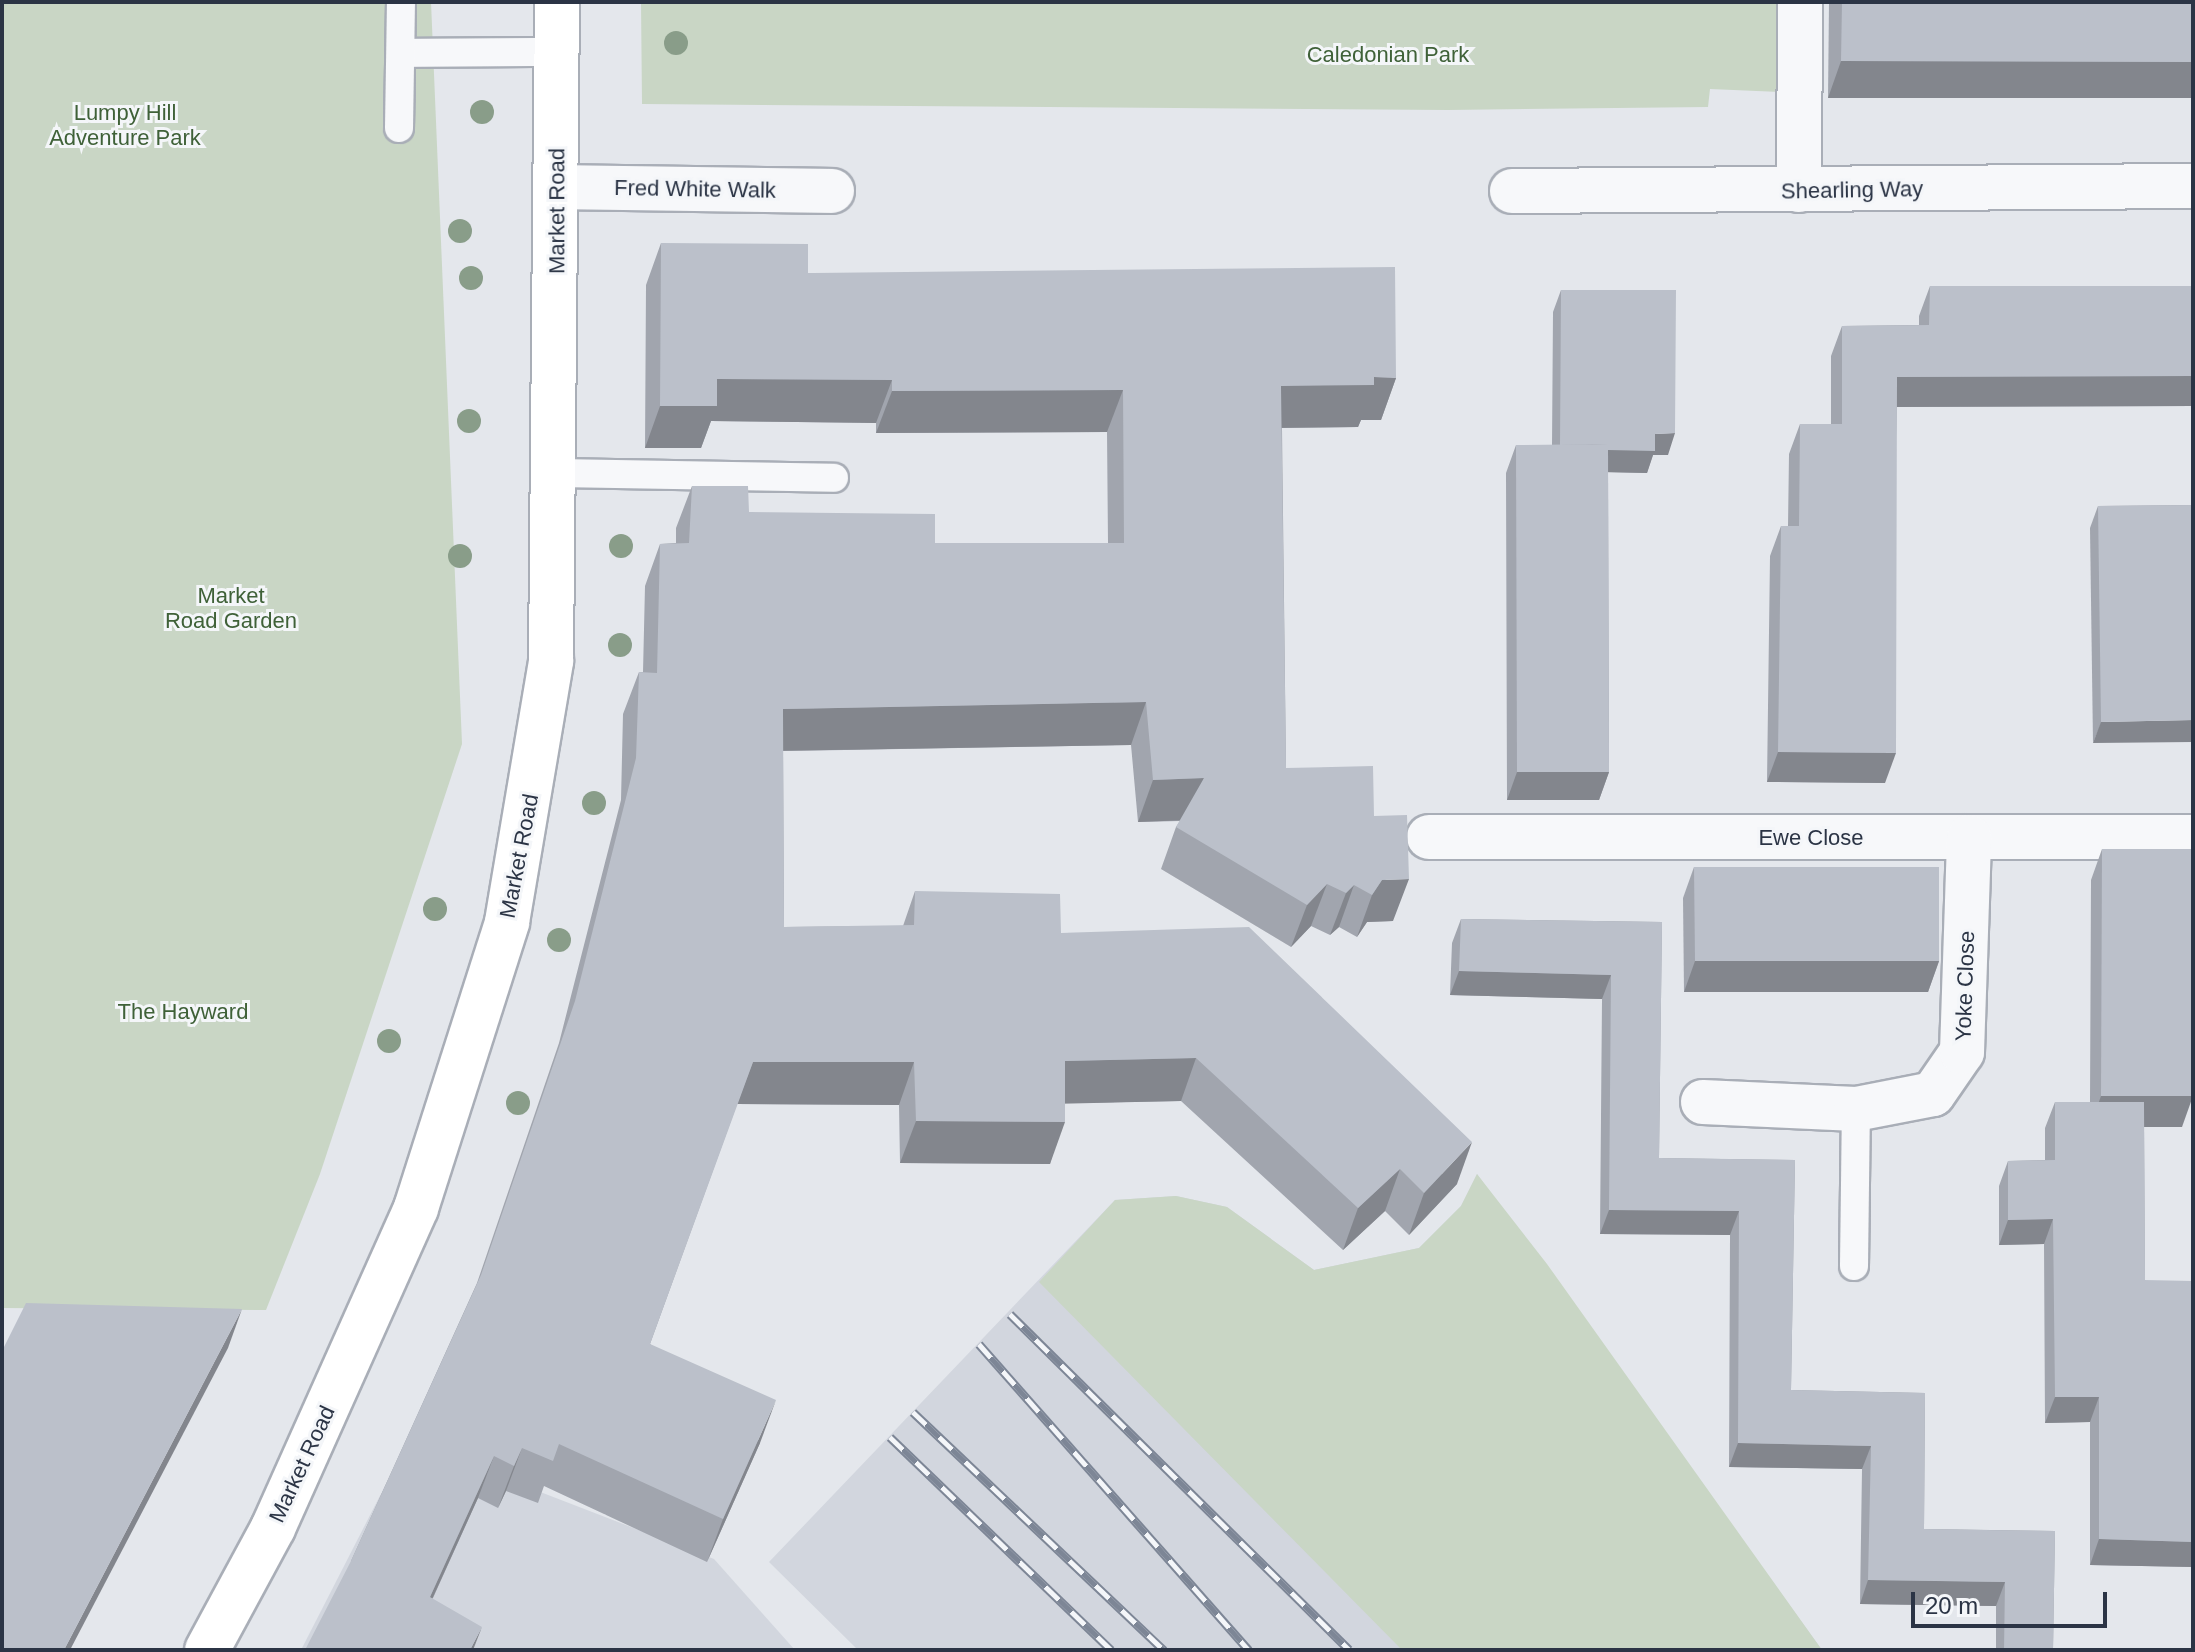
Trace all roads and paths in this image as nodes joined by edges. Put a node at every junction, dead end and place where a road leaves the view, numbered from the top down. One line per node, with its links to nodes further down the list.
1 (401, 2): 5 (lane)
2 (557, 2): 4 (street, Market Road)
3 (1800, 2): 9 (street)
4 (557, 52): 5 (lane); 8 (street, Market Road)
5 (402, 53): 6 (lane)
6 (399, 128)
7 (2193, 186): 9 (street, Shearling Way)
8 (557, 187): 10 (street, Fred White Walk); 12 (street, Market Road)
9 (1799, 190): 11 (street, Shearling Way)
10 (832, 191)
11 (1512, 191)
12 (557, 473): 13 (lane); 20 (street, Market Road)
13 (834, 478)
14 (1429, 837): 15 (street, Ewe Close)
15 (1969, 837): 16 (street, Ewe Close); 18 (street, Yoke Close)
16 (2193, 837)
17 (1703, 1102): 18 (street, Yoke Close)
18 (1856, 1109): 19 (lane)
19 (1854, 1266)
20 (207, 1650)

